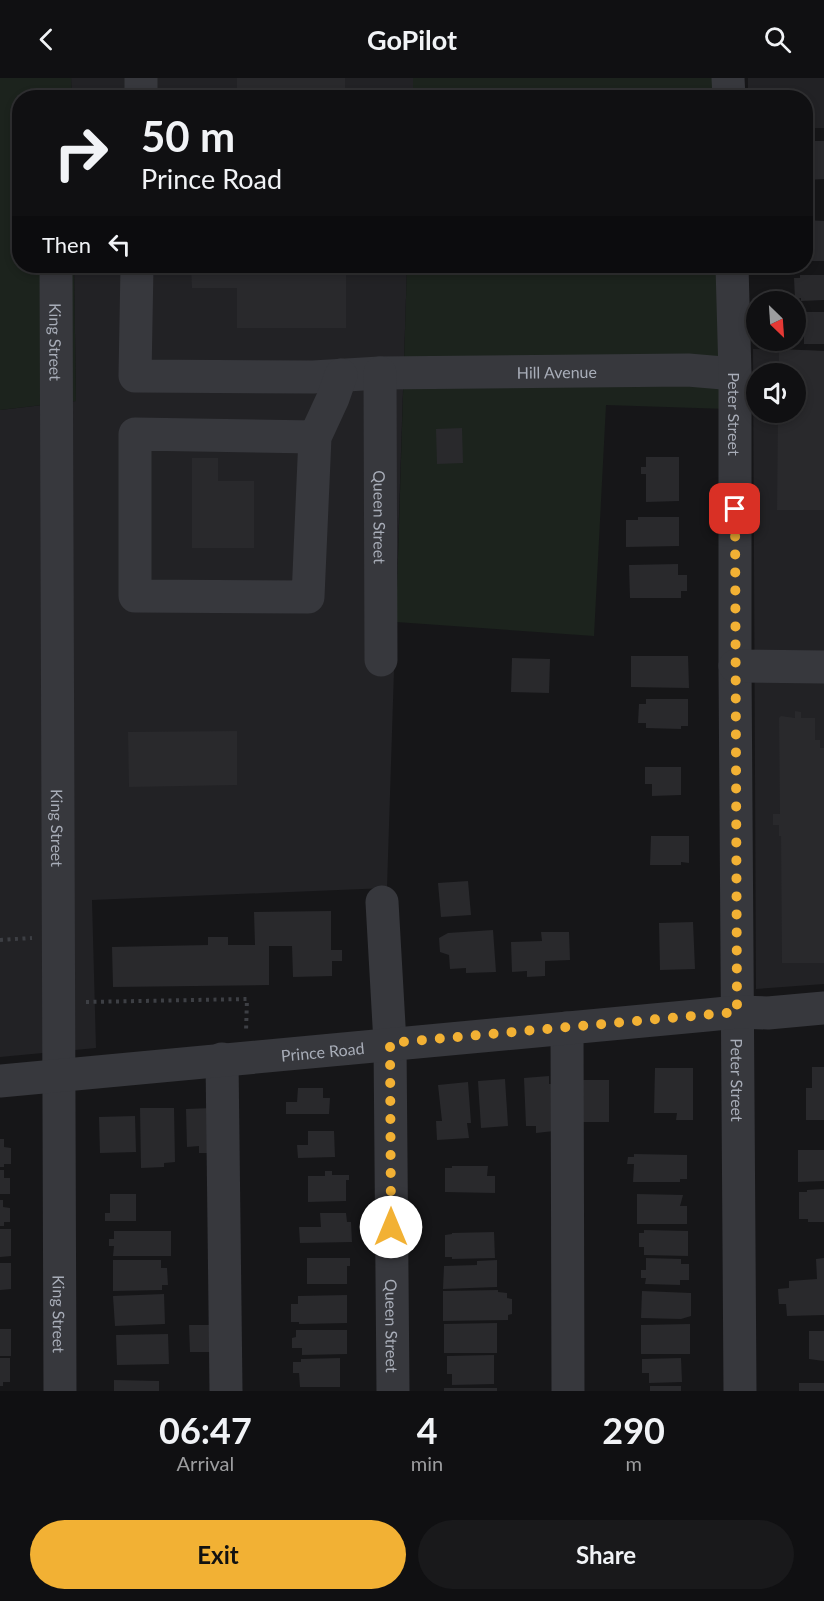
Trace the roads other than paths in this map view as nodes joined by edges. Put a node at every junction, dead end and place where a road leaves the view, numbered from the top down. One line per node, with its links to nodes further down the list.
1 (56, 273): 17 (street, King Street)
2 (137, 273): 6 (street, Hill Avenue)
3 (732, 273): 5 (street, Peter Street)
4 (380, 373): 5 (street, Hill Avenue); 6 (street, Hill Avenue); 8 (street, Queen Street)
5 (735, 374): 9 (street, Peter Street)
6 (341, 375): 7 (street)
7 (315, 437): 7 (street)
8 (381, 660)
9 (735, 666): 10 (street); 13 (street, Peter Street)
10 (824, 666)
11 (382, 902): 15 (street, Queen Street)
12 (824, 1008): 13 (street, Prince Road)
13 (737, 1012): 14 (street, Prince Road); 23 (street, Peter Street)
14 (567, 1028): 15 (street, Prince Road); 22 (street)
15 (390, 1043): 16 (street, Prince Road); 21 (street, Queen Street)
16 (234, 1058): 17 (street, Prince Road); 20 (street)
17 (59, 1075): 18 (street, Prince Road); 19 (street, King Street)
18 (0, 1081)
19 (60, 1391)
20 (226, 1391)
21 (393, 1391)
22 (568, 1391)
23 (740, 1391)

